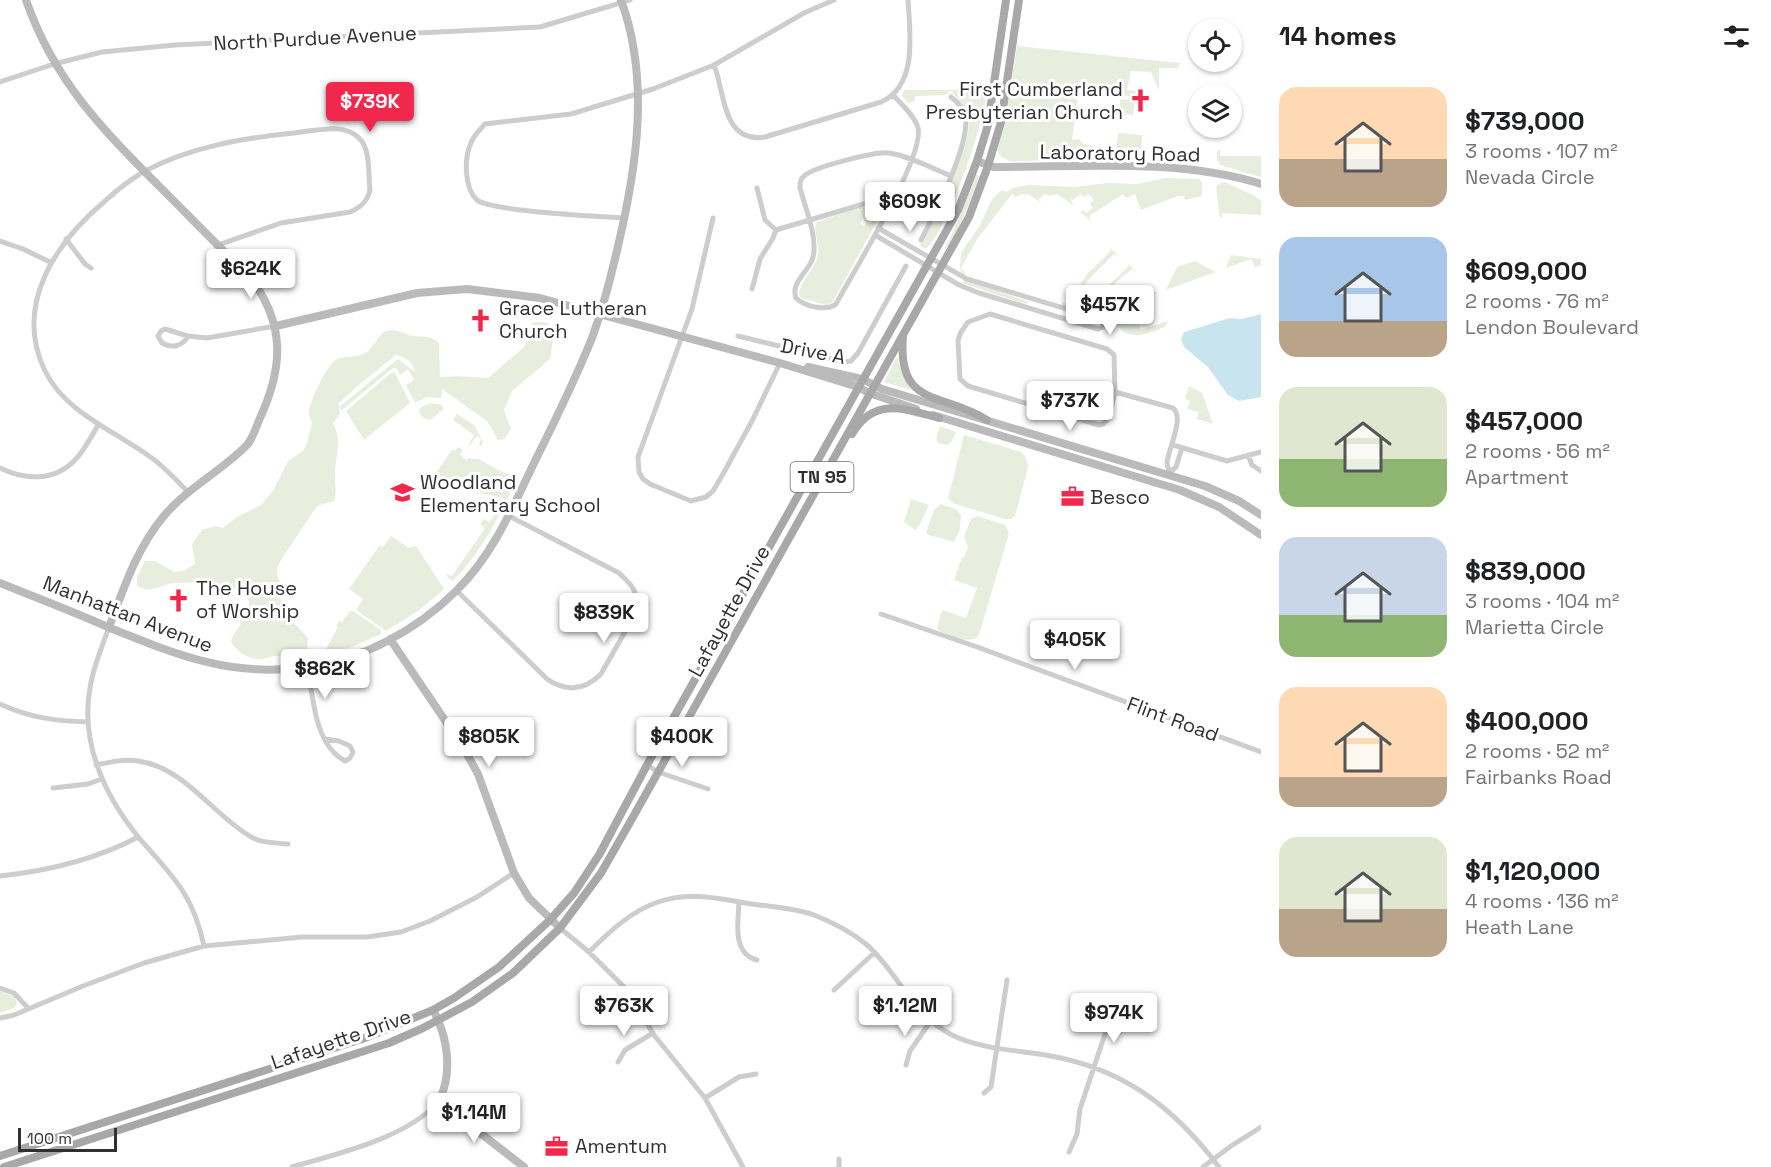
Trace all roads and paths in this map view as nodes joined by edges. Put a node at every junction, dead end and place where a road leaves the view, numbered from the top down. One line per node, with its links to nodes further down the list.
1 (26, 0): 7 (street)
2 (834, 0): 8 (street)
3 (908, 0): 11 (street)
4 (1006, 0): 14 (main road, Lafayette Drive / TN 95)
5 (1019, 0): 15 (main road, Lafayette Drive / TN 95)
6 (625, 1): 7 (street, North Purdue Avenue); 10 (street, Manhattan Avenue)
7 (54, 64): 9 (street, North Purdue Avenue); 16 (street)
8 (714, 65): 10 (street); 11 (street)
9 (0, 82)
10 (638, 94): 21 (street, Manhattan Avenue); 21 (street)
11 (893, 95): 13 (street)
12 (951, 97): 17 (street)
13 (911, 160): 17 (street); 20 (street); 23 (street)
14 (977, 161): 15 (street, Laboratory Road); 32 (main road, Lafayette Drive / TN 95)
15 (988, 166): 18 (street, Laboratory Road); 35 (main road, Lafayette Drive / TN 95)
16 (145, 171): 27 (street); 30 (street); 30 (street)
17 (951, 176): 28 (street)
18 (1261, 184)
19 (757, 188): 25 (street)
20 (889, 209): 23 (street); 24 (street)
21 (625, 218): 37 (street, Manhattan Avenue)
22 (713, 219): 42 (street)
23 (809, 220): 25 (street); 26 (street)
24 (878, 228): 26 (street); 32 (street)
25 (776, 230): 36 (street)
26 (875, 235): 32 (street)
27 (66, 239): 31 (street); 34 (street)
28 (921, 240)
29 (0, 241): 31 (street)
30 (218, 245): 38 (street)
31 (50, 262): 49 (street)
32 (929, 262): 35 (street); 44 (main road, Lafayette Drive / TN 95)
33 (906, 266): 41 (street, Drive A)
34 (91, 268)
35 (939, 268): 35 (street); 39 (main road, Lafayette Drive / TN 95)
36 (752, 289)
37 (601, 313): 38 (street); 42 (street); 58 (street, Manhattan Avenue)
38 (276, 326): 40 (street); 56 (street)
39 (904, 332): 45 (main road, Lafayette Drive / TN 95); 48 (main road)
40 (188, 336): 40 (street)
41 (738, 336)
42 (684, 337): 43 (street); 43 (street)
43 (780, 363): 44 (street)
44 (860, 383): 45 (street); 72 (main road, Lafayette Drive / TN 95)
45 (872, 389): 47 (street); 48 (street); 60 (main road, Lafayette Drive / TN 95)
46 (1115, 392): 46 (street); 50 (street)
47 (939, 418): 59 (street); 60 (main road)
48 (987, 420): 57 (street)
49 (99, 424): 54 (street); 56 (street)
50 (1173, 445): 51 (street); 51 (street)
51 (1182, 448): 53 (street)
52 (1261, 452): 53 (street)
53 (1248, 455): 55 (street)
54 (0, 468)
55 (1261, 471)
56 (189, 493): 64 (street)
57 (1261, 515)
58 (509, 516): 62 (street, Manhattan Avenue); 62 (street)
59 (1261, 535)
60 (788, 539): 73 (main road, Lafayette Drive / TN 95)
61 (0, 583): 64 (street, Manhattan Avenue)
62 (457, 591): 65 (street, Manhattan Avenue)
63 (881, 614): 70 (street, Flint Road)
64 (109, 627): 66 (street, Manhattan Avenue); 68 (street)
65 (390, 639): 66 (street, Manhattan Avenue); 79 (street)
66 (308, 667): 69 (street)
67 (0, 704): 68 (street)
68 (88, 722): 71 (street)
69 (325, 739): 69 (street)
70 (1261, 752)
71 (96, 765): 74 (street); 78 (street)
72 (647, 765): 73 (street); 82 (main road, Lafayette Drive / TN 95)
73 (658, 772): 76 (street); 83 (main road, Lafayette Drive / TN 95)
74 (102, 779): 75 (street); 77 (street)
75 (53, 788)
76 (708, 789)
77 (138, 837): 80 (street); 84 (street)
78 (288, 844)
79 (514, 873): 82 (street); 84 (street)
80 (0, 876)
81 (739, 902): 85 (street); 86 (street); 87 (street)
82 (550, 920): 83 (street); 92 (main road, Lafayette Drive)
83 (560, 928): 85 (street); 95 (main road, Lafayette Drive)
84 (204, 946): 91 (street)
85 (588, 952): 97 (street)
86 (874, 953): 90 (street); 96 (street)
87 (757, 960)
88 (1007, 980): 98 (street)
89 (0, 988): 91 (street)
90 (834, 990)
91 (28, 1008): 94 (street)
92 (433, 1010): 95 (street); 104 (main road, Lafayette Drive)
93 (1109, 1016): 101 (street)
94 (0, 1018)
95 (439, 1020): 106 (street); 107 (main road, Lafayette Drive)
96 (930, 1022): 98 (street); 100 (street)
97 (653, 1033): 99 (street); 105 (street)
98 (997, 1047): 101 (street); 103 (street)
99 (618, 1062)
100 (906, 1065)
101 (1095, 1067): 109 (street); 112 (street)
102 (756, 1074): 105 (street)
103 (984, 1093)
104 (194, 1094): 107 (main road); 110 (main road, Lafayette Drive)
105 (705, 1098): 116 (street)
106 (439, 1101): 114 (street); 115 (street)
107 (197, 1105): 113 (main road, Lafayette Drive)
108 (1261, 1127): 112 (street)
109 (1069, 1152)
110 (0, 1156)
111 (839, 1159): 117 (street)
112 (1213, 1159): 118 (street); 119 (street)
113 (4, 1167)
114 (291, 1167)
115 (524, 1167)
116 (743, 1167)
117 (838, 1167)
118 (1203, 1167)
119 (1219, 1167)

